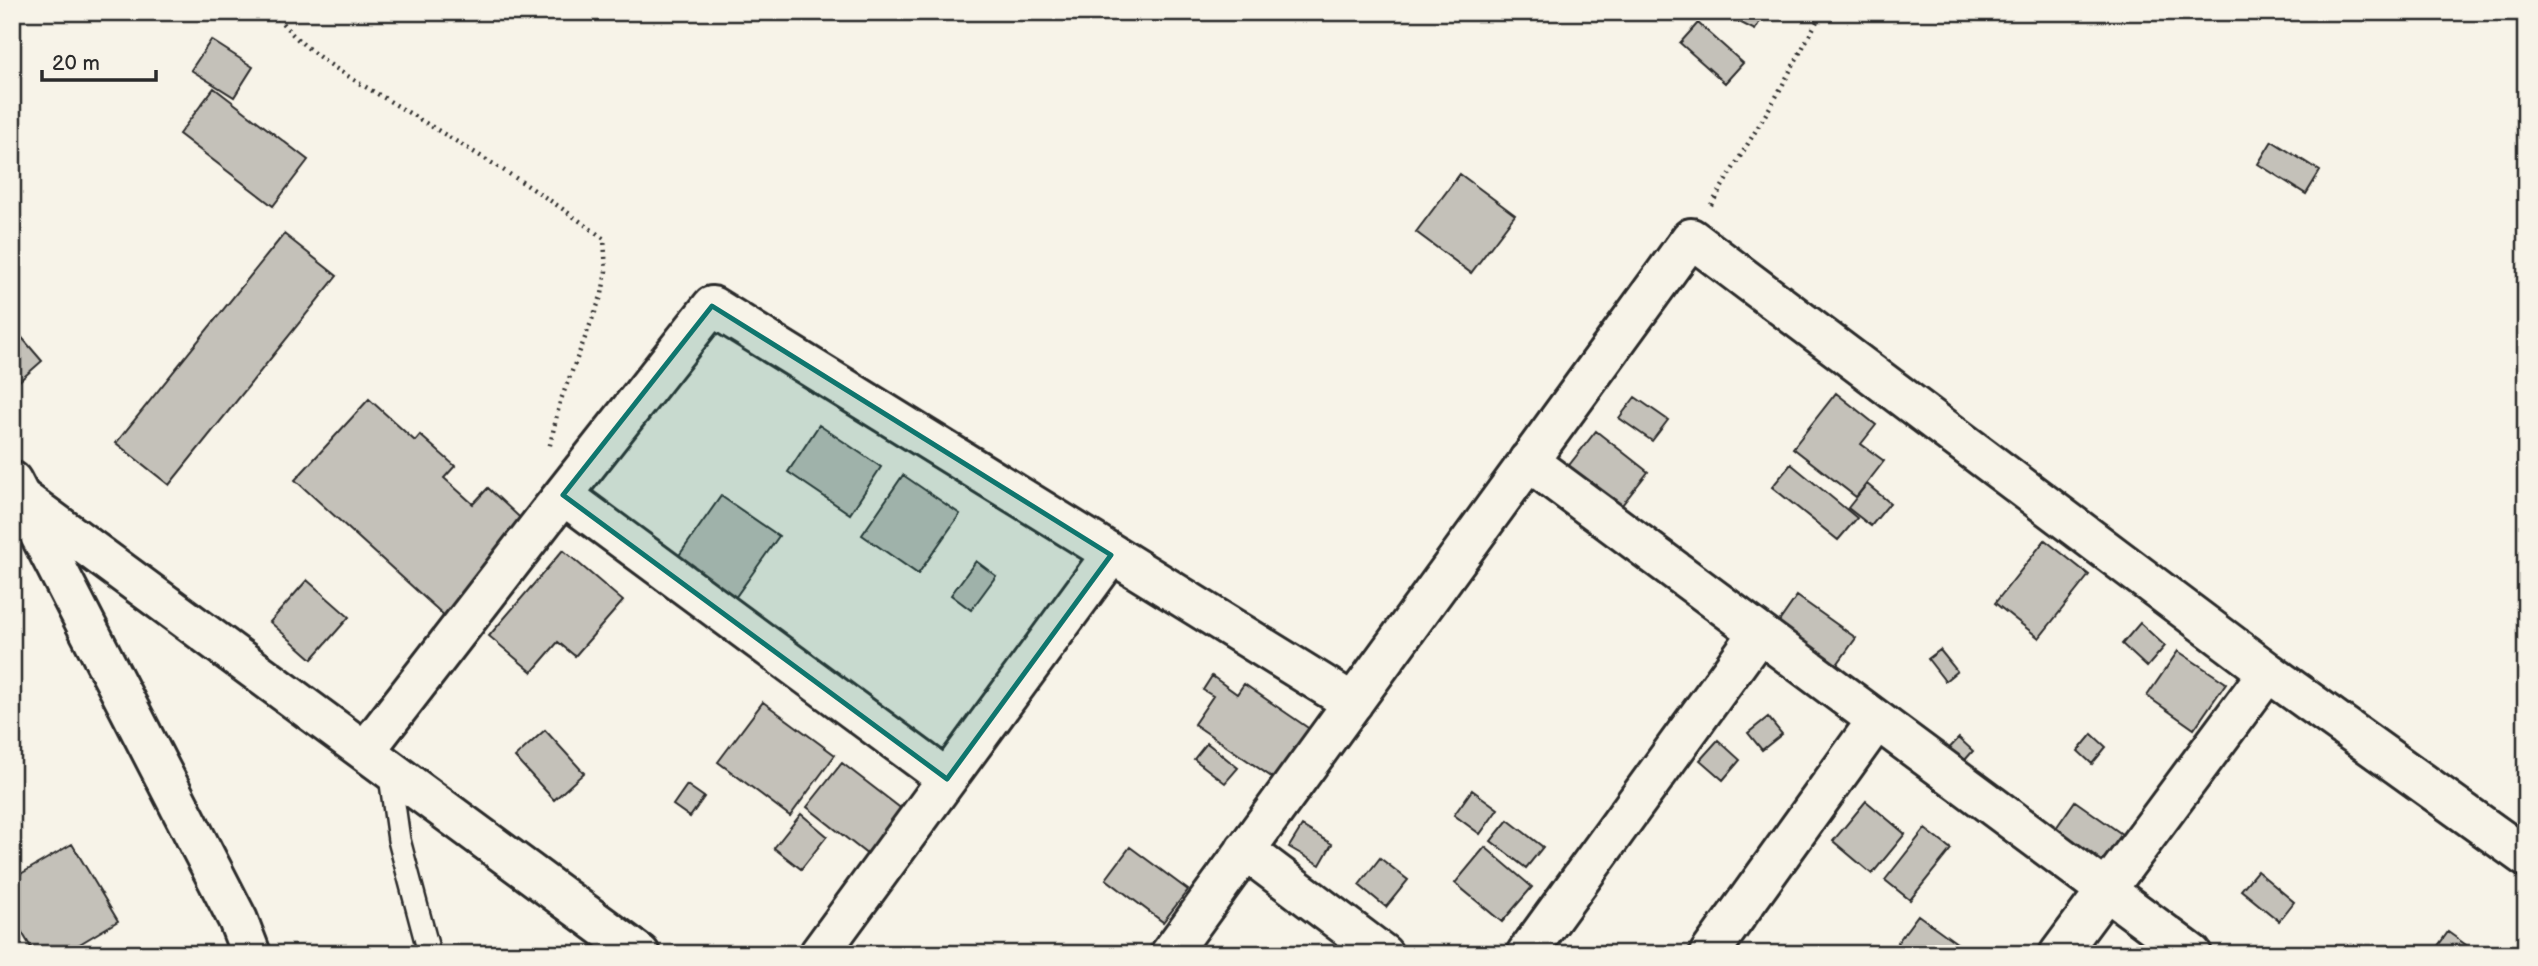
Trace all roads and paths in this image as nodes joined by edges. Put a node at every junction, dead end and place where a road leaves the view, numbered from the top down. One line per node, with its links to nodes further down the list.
1 (274, 12): 6 (path)
2 (1822, 12): 3 (path)
3 (1690, 238): 4 (street); 9 (street)
4 (1528, 461): 8 (street); 10 (street)
5 (16, 493): 12 (street); 17 (street)
6 (563, 495): 7 (street); 12 (street); 13 (street)
7 (1111, 555): 10 (street); 13 (street)
8 (1759, 632): 11 (street); 23 (street)
9 (2268, 672): 15 (street); 16 (street)
10 (1353, 703): 14 (street)
11 (1877, 720): 16 (street); 24 (street)
12 (377, 760): 18 (lane); 19 (street)
13 (947, 779): 20 (street)
14 (1245, 850): 21 (street); 22 (street)
15 (2526, 857)
16 (2105, 889): 25 (street); 26 (street)
17 (251, 954)
18 (427, 954)
19 (640, 954)
20 (819, 954)
21 (1170, 954)
22 (1383, 954)
23 (1526, 954)
24 (1709, 954)
25 (2059, 954)
26 (2192, 954)

